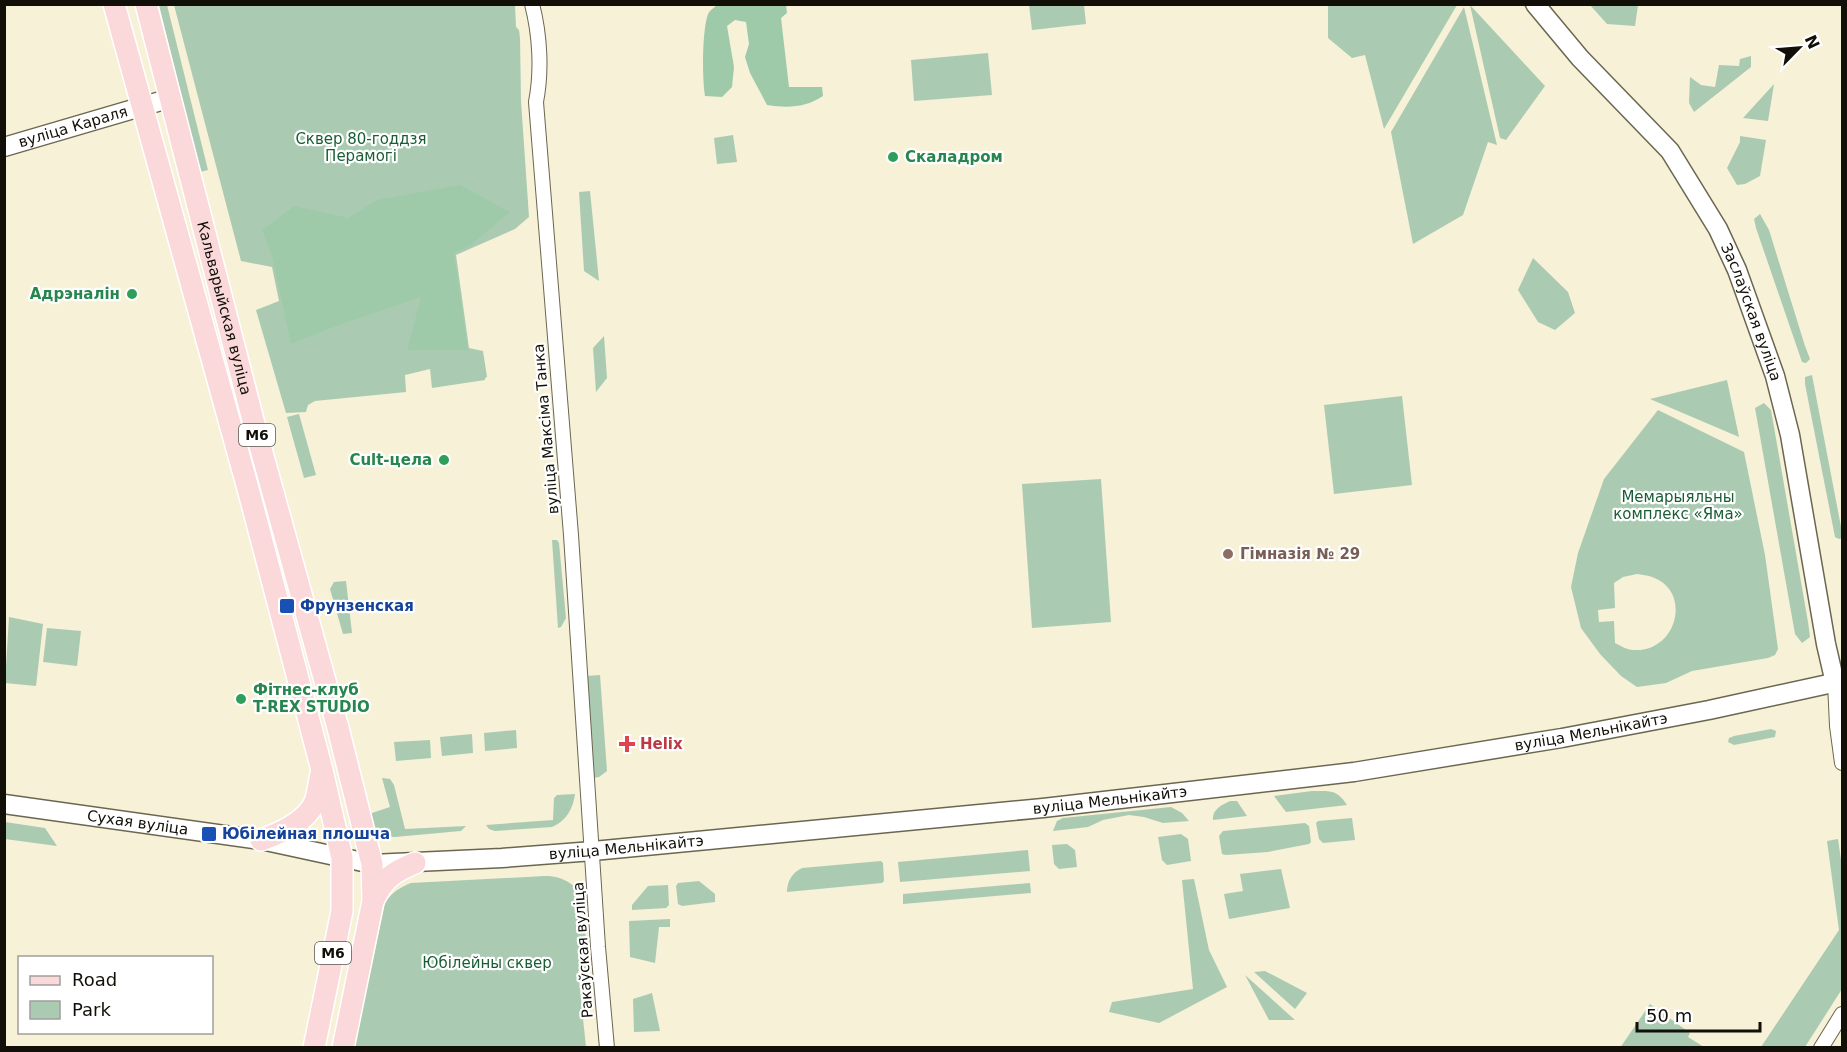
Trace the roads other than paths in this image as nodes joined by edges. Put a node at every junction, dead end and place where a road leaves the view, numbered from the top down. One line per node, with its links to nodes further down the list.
1 (114, 4): 6 (main road, Кальварыйская вуліца / М6)
2 (146, 4): 5 (main road, Кальварыйская вуліца / М6)
3 (1535, 4): 8 (main road, Заслаўская вуліца)
4 (534, 11): 13 (street, вуліца Максіма Танка)
5 (171, 98): 6 (main road); 16 (main road, Кальварыйская вуліца / М6)
6 (141, 107): 7 (main road, вуліца Караля); 10 (main road, Кальварыйская вуліца / М6)
7 (4, 147)
8 (1839, 682): 9 (street); 13 (main road, вуліца Мельнікайтэ)
9 (1842, 763)
10 (322, 771): 12 (main road); 14 (main road, Кальварыйская вуліца / М6)
11 (4, 804): 12 (main road, Сухая вуліца)
12 (261, 840): 14 (main road, Сухая вуліца)
13 (593, 851): 15 (main road, вуліца Мельнікайтэ); 21 (street, Ракаўская вуліца)
14 (342, 858): 16 (main road, вуліца Мельнікайтэ); 19 (main road, М6)
15 (415, 863): 16 (main road, вуліца Мельнікайтэ); 17 (main road)
16 (372, 864): 17 (main road, М6)
17 (373, 901): 20 (main road, М6)
18 (1842, 1014): 22 (street)
19 (314, 1047)
20 (343, 1047)
21 (607, 1047)
22 (1821, 1047)

